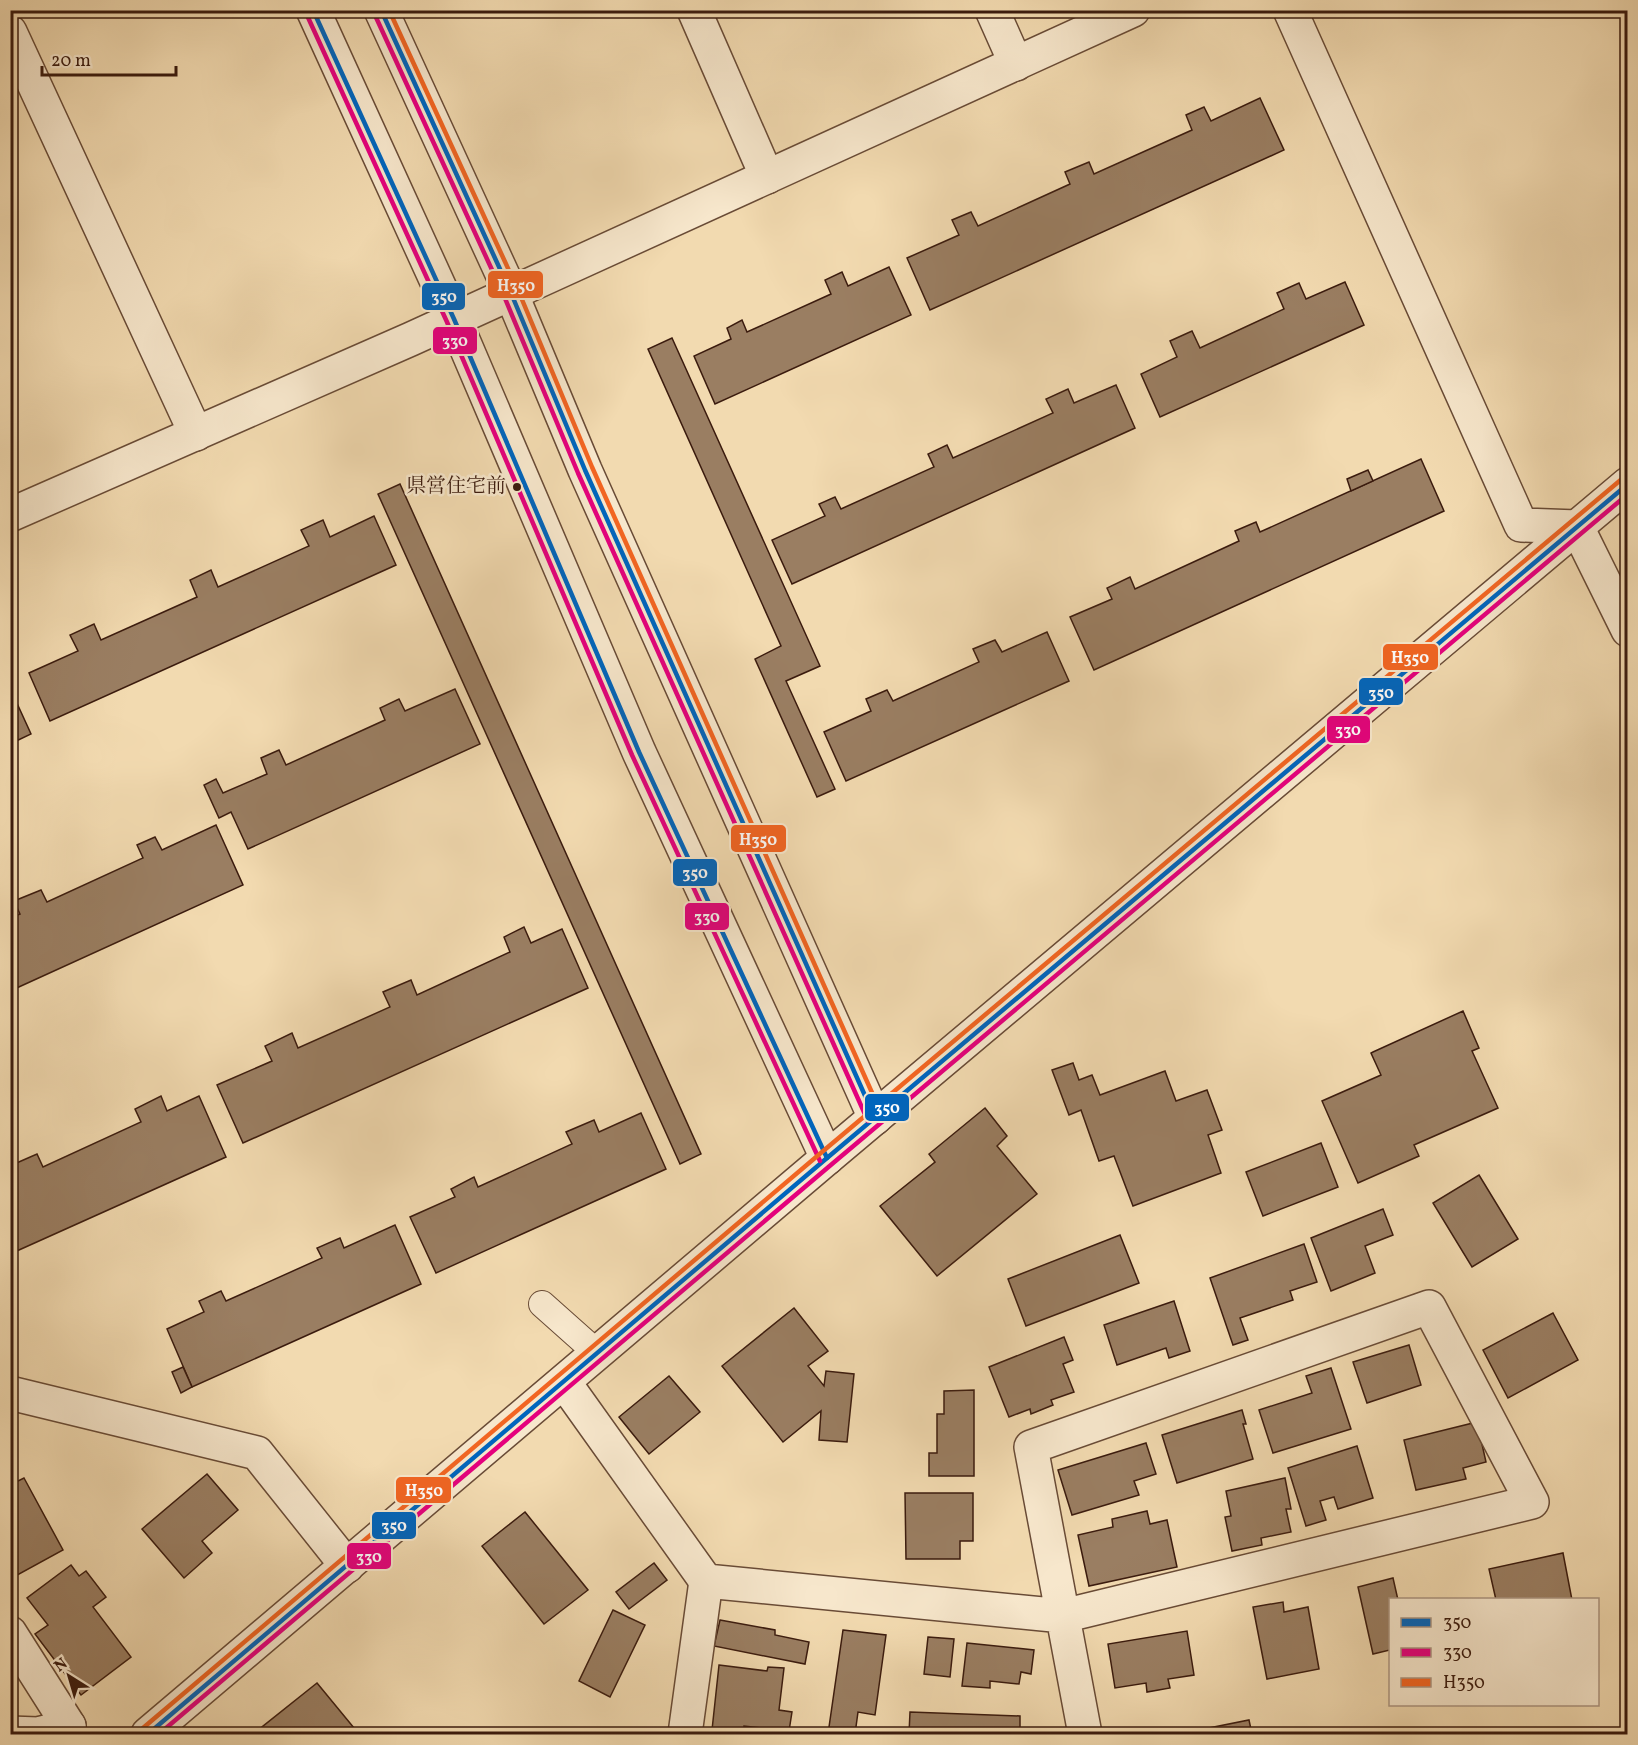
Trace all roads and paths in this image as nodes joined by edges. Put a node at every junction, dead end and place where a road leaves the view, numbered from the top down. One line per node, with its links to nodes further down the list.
1 (313, 10): 11 (street)
2 (381, 10): 10 (street)
3 (694, 10): 9 (street)
4 (992, 10): 8 (street)
5 (1133, 10): 8 (street)
6 (1290, 10): 15 (street)
7 (10, 32): 12 (street)
8 (1016, 64): 9 (street)
9 (767, 177): 10 (street)
10 (511, 293): 11 (street); 17 (street)
11 (454, 319): 12 (street); 18 (street)
12 (196, 434): 14 (street)
13 (1628, 484): 15 (street)
14 (10, 515)
15 (1577, 527): 16 (street); 17 (street)
16 (1628, 630)
17 (874, 1118): 18 (street)
18 (827, 1158): 20 (street)
19 (542, 1304): 20 (lane)
20 (597, 1353): 21 (street)
21 (564, 1382): 23 (street); 24 (street)
22 (10, 1393): 23 (street)
23 (347, 1566): 29 (street)
24 (706, 1581): 25 (street); 30 (street)
25 (1063, 1616): 25 (street); 31 (street)
26 (10, 1633): 27 (street)
27 (69, 1730): 28 (street)
28 (10, 1733)
29 (148, 1734)
30 (685, 1734)
31 (1085, 1734)

